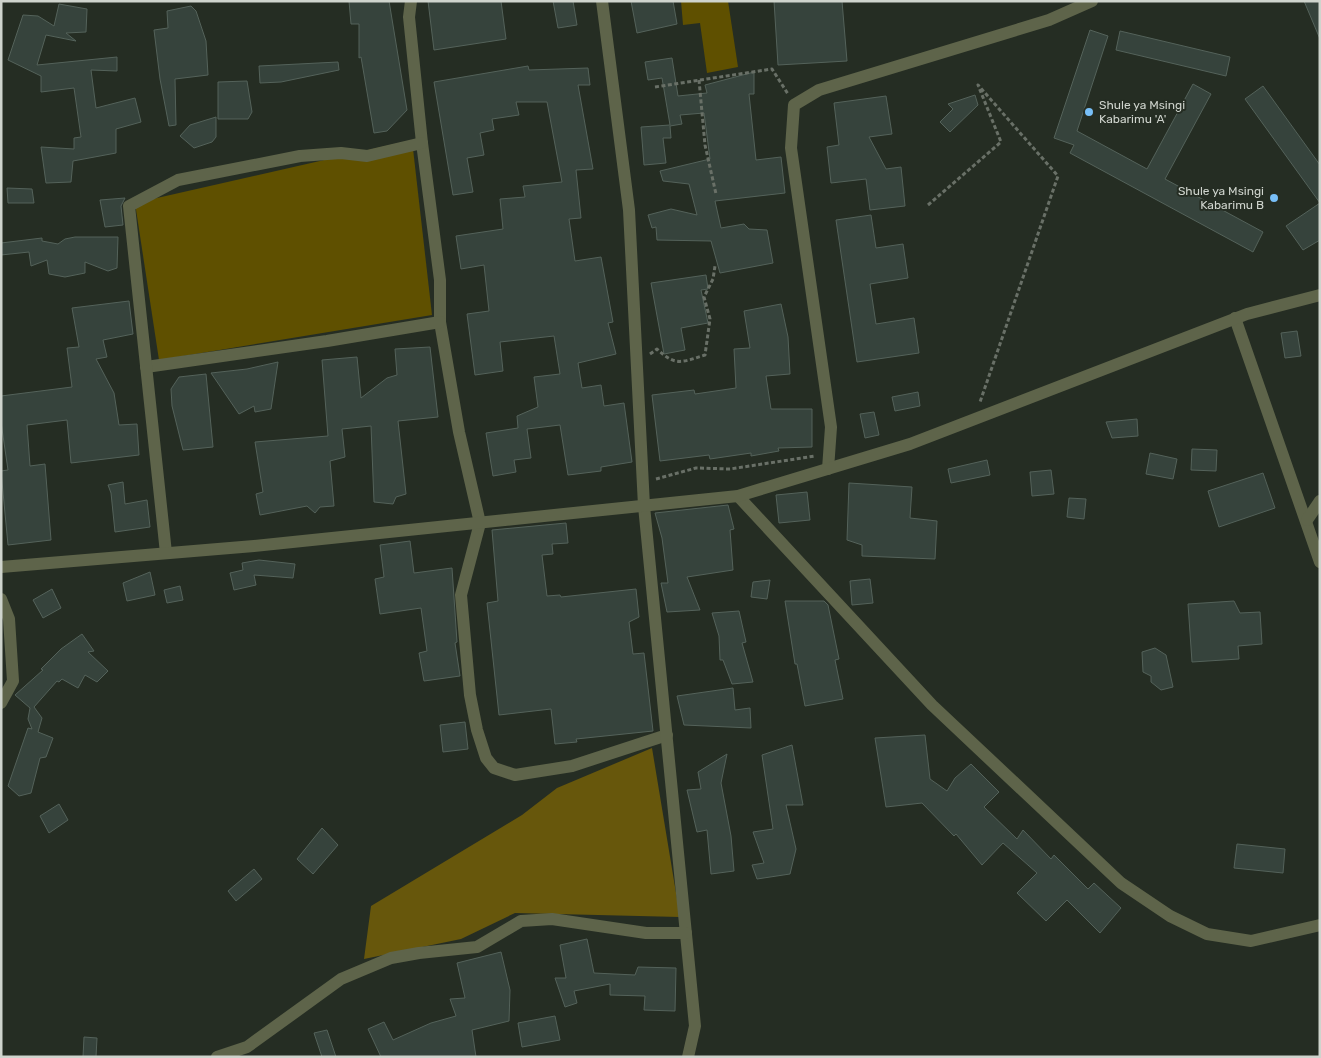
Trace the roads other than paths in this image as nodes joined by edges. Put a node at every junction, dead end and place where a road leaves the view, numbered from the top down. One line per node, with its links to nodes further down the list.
1 (411, 1): 4 (street)
2 (602, 1): 12 (street)
3 (1092, 1): 9 (street)
4 (422, 143): 7 (street); 8 (street)
5 (1320, 295): 6 (street)
6 (1235, 318): 9 (street); 13 (street)
7 (440, 322): 8 (street); 14 (street)
8 (146, 367): 15 (street)
9 (828, 469): 10 (street)
10 (738, 496): 12 (street); 21 (street)
11 (1320, 501): 13 (street)
12 (644, 506): 14 (street); 20 (street)
13 (1307, 520): 16 (street)
14 (480, 523): 15 (street); 20 (street)
15 (166, 553): 17 (street)
16 (1320, 562)
17 (1, 567)
18 (1, 599): 19 (street)
19 (1, 703)
20 (667, 735): 22 (street)
21 (1320, 925)
22 (686, 933): 23 (street); 24 (street)
23 (217, 1057)
24 (688, 1057)

